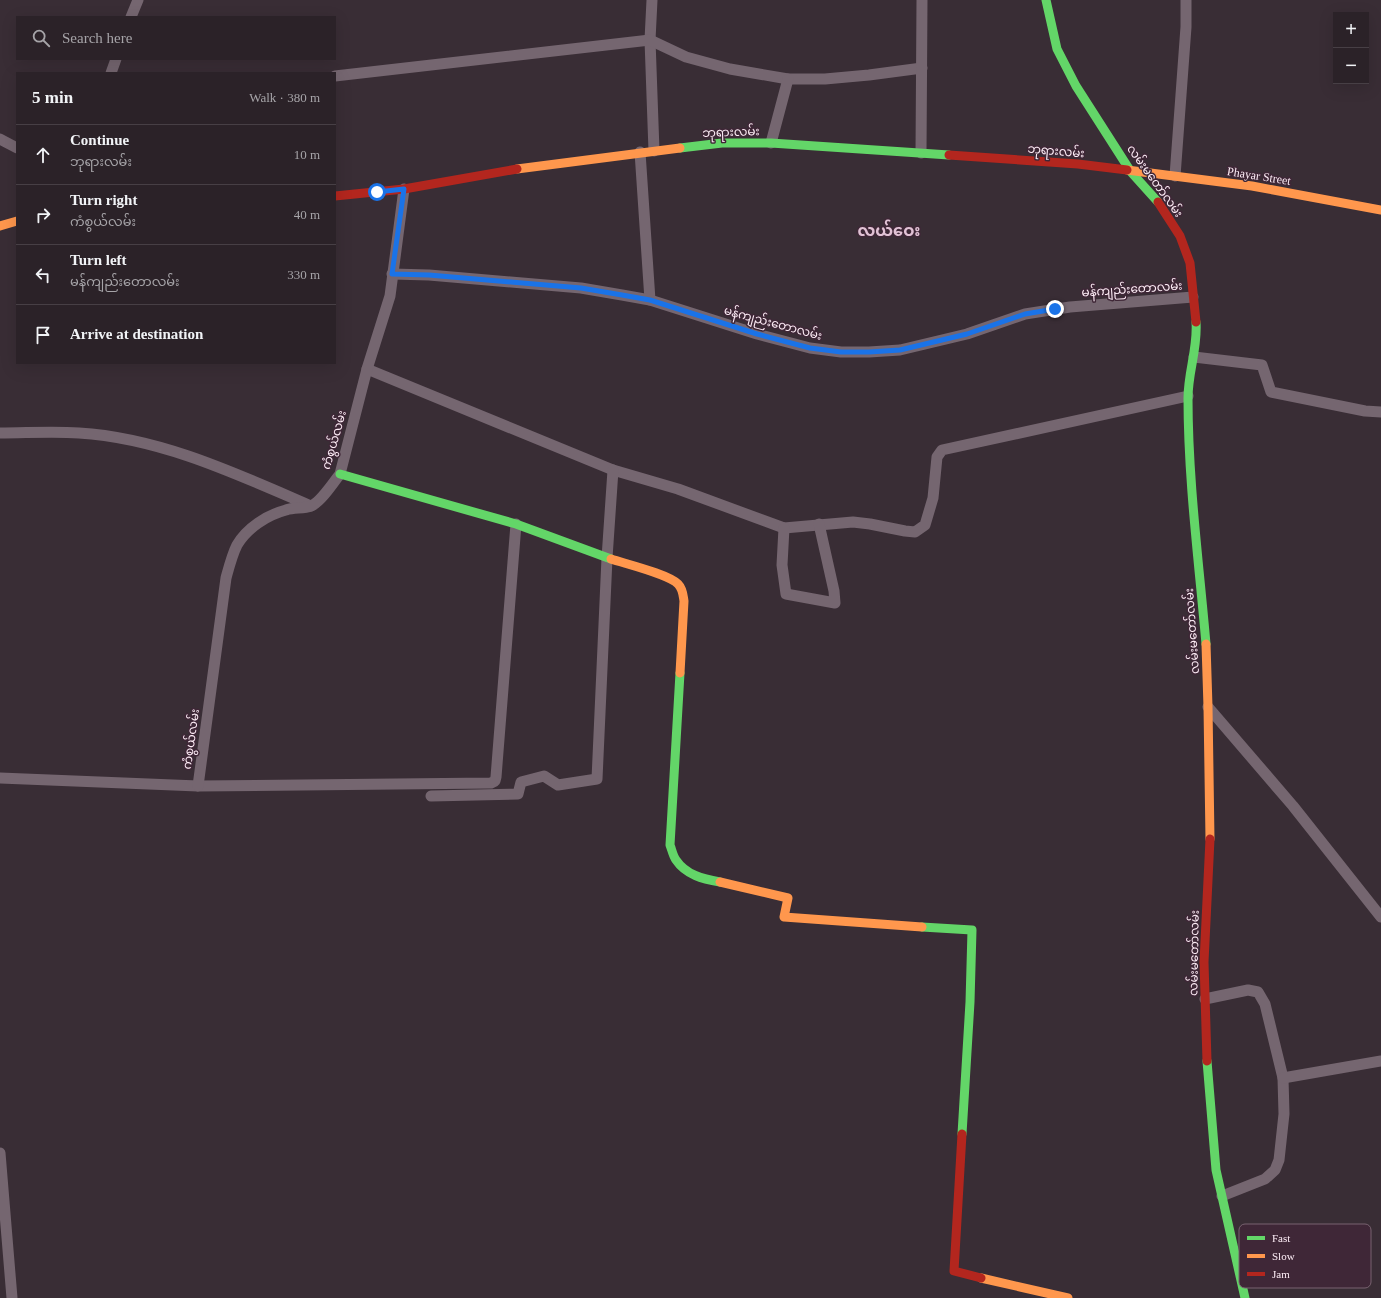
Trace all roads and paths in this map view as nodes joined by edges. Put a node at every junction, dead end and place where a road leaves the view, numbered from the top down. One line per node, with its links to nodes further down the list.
1 (138, 0): 6 (street)
2 (652, 0): 7 (street)
3 (922, 0): 9 (street)
4 (1046, 0): 19 (street, လမ်းမတော်လမ်း)
5 (1186, 0): 20 (street)
6 (131, 16)
7 (650, 40): 11 (street); 12 (street); 16 (street)
8 (116, 60): 10 (street)
9 (922, 68): 12 (street); 18 (street)
10 (111, 72)
11 (336, 76)
12 (788, 79): 14 (street)
13 (0, 139): 15 (street)
14 (771, 143): 16 (street, ဘုရားလမ်း); 18 (street, ဘုရားလမ်း)
15 (16, 147)
16 (654, 151): 17 (street, ဘုရားလမ်း)
17 (640, 152): 21 (street, ဘုရားလမ်း); 28 (street)
18 (921, 153): 19 (street, ဘုရားလမ်း)
19 (1131, 172): 20 (street, Phayar Street); 27 (street, လမ်းမတော်လမ်း)
20 (1175, 176): 23 (street, Phayar Street)
21 (404, 189): 22 (street, ဘုရားလမ်း); 26 (street, ကံစွယ်လမ်း)
22 (336, 196)
23 (1381, 210)
24 (16, 221): 25 (street)
25 (0, 226)
26 (392, 274): 28 (street, မန်ကျည်းတောလမ်း); 30 (street, ကံစွယ်လမ်း)
27 (1193, 297): 28 (street, မန်ကျည်းတောလမ်း); 29 (street, လမ်းမတော်လမ်း)
28 (650, 300)
29 (1194, 357): 31 (street, လမ်းမတော်လမ်း); 32 (street)
30 (367, 370): 34 (street); 35 (street, ကံစွယ်လမ်း)
31 (1188, 396): 38 (street); 41 (street, လမ်းမတော်လမ်း)
32 (1381, 412)
33 (0, 433): 36 (street)
34 (613, 470): 39 (street); 40 (street)
35 (340, 474): 36 (street, ကံစွယ်လမ်း); 37 (street)
36 (312, 506): 43 (street, ကံစွယ်လမ်း)
37 (516, 524): 40 (street); 43 (street)
38 (819, 524): 39 (street); 39 (street)
39 (784, 528)
40 (608, 558): 44 (street); 54 (street)
41 (1208, 707): 45 (street); 46 (street, လမ်းမတော်လမ်း)
42 (0, 778): 43 (street)
43 (198, 786)
44 (431, 796)
45 (1381, 917)
46 (1205, 999): 48 (street); 50 (street, လမ်းမတော်လမ်း)
47 (1381, 1061): 48 (street)
48 (1283, 1078): 50 (street)
49 (0, 1153): 53 (street)
50 (1222, 1196): 51 (street, လမ်းမတော်လမ်း)
51 (1239, 1271)
52 (1243, 1288): 55 (street, လမ်းမတော်လမ်း)
53 (12, 1298)
54 (1068, 1298)
55 (1245, 1298)

